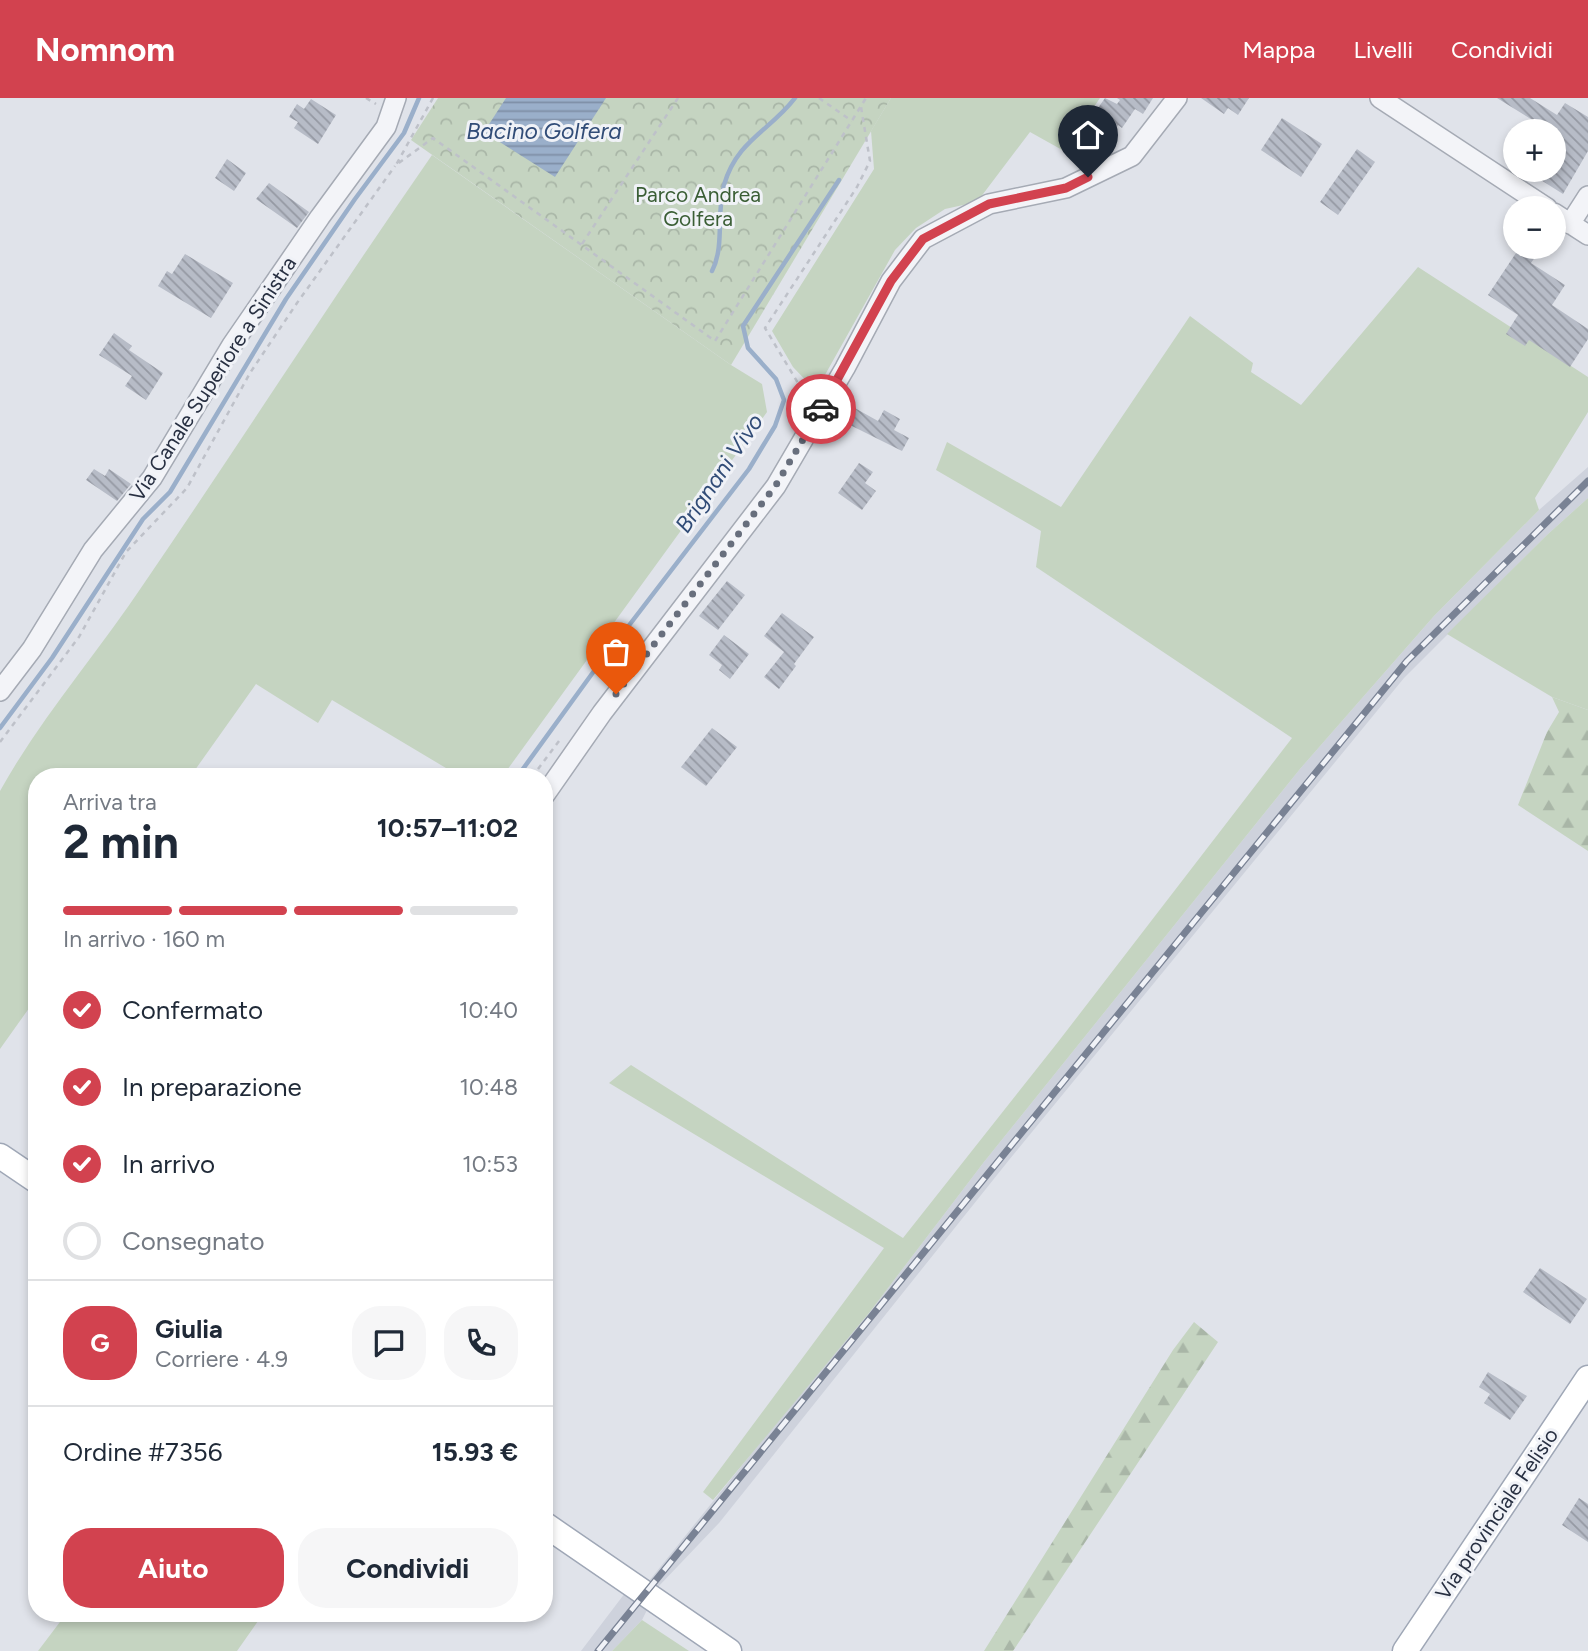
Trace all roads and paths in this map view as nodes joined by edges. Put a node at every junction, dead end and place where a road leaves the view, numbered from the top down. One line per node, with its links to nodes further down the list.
1 (396, 98): 18 (street, Via Canale Superiore a Sinistra)
2 (433, 98): 10 (path)
3 (678, 98): 16 (path)
4 (819, 98): 9 (path)
5 (866, 98): 8 (path)
6 (1177, 98): 22 (street)
7 (1386, 100): 11 (street)
8 (861, 107): 9 (path); 17 (path)
9 (852, 121): 16 (path)
10 (396, 165): 16 (path); 20 (path)
11 (1529, 196)
12 (1588, 196): 13 (street)
13 (1566, 215)
14 (1566, 221): 15 (street)
15 (1588, 235)
16 (582, 244)
17 (799, 416)
18 (0, 691)
19 (565, 734): 21 (path)
20 (0, 742)
21 (539, 768)
22 (553, 783)
23 (0, 1156): 24 (main road)
24 (28, 1175)
25 (1588, 1378): 28 (main road, Via provinciale Felisio)
26 (553, 1530): 27 (main road)
27 (729, 1651)
28 (1405, 1651)

